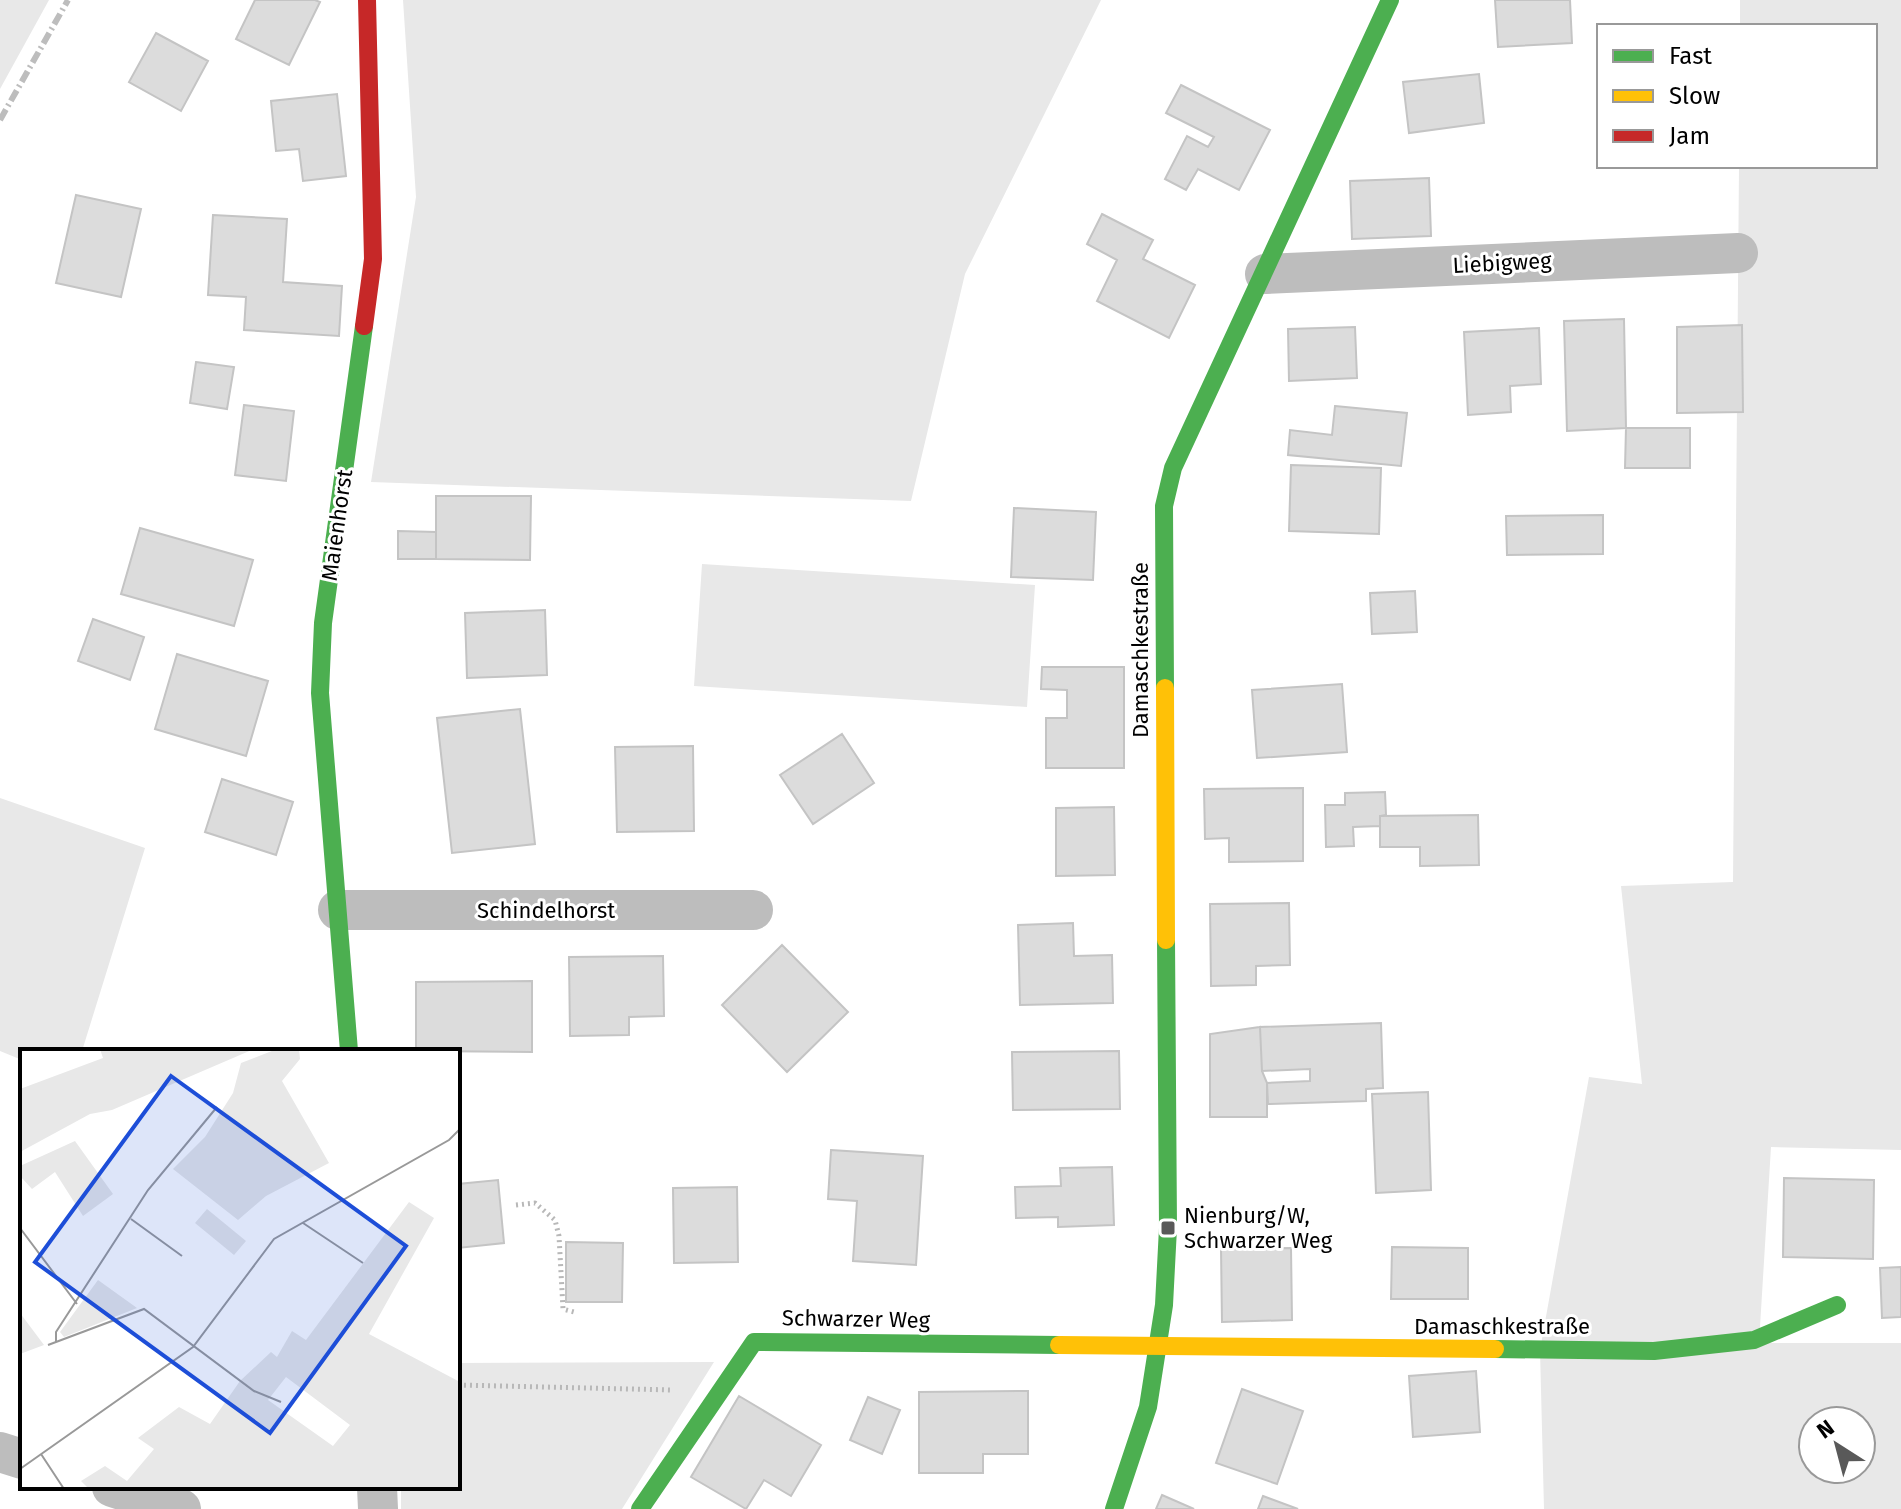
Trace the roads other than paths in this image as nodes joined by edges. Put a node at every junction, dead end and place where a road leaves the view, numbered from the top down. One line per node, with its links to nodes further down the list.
1 (367, 0): 5 (street, Maienhorst)
2 (1390, 0): 4 (street, Damaschkestraße)
3 (1738, 253): 4 (street, Liebigweg)
4 (1265, 274): 9 (street, Damaschkestraße)
5 (338, 910): 6 (street, Schindelhorst); 7 (street, Maienhorst)
6 (753, 910)
7 (349, 1049)
8 (1837, 1305): 9 (street, Damaschkestraße)
9 (1159, 1348): 16 (street, Schwarzer Weg); 17 (street, Damaschkestraße)
10 (0, 1452): 11 (street)
11 (20, 1458)
12 (118, 1489): 14 (street)
13 (377, 1489): 15 (street)
14 (181, 1509)
15 (378, 1509)
16 (640, 1509)
17 (1114, 1509)

